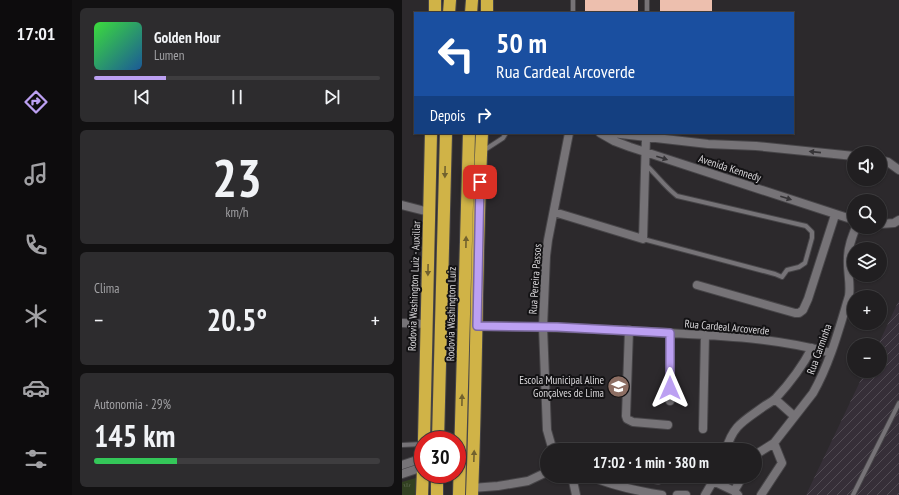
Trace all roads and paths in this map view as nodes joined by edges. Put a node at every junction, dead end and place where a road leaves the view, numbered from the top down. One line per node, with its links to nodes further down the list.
1 (436, 0): 7 (highway)
2 (450, 0): 8 (highway)
3 (472, 0): 9 (highway)
4 (487, 0): 10 (highway)
5 (573, 0): 11 (lane)
6 (647, 0): 12 (lane)
7 (435, 12)
8 (449, 12)
9 (471, 12)
10 (487, 12)
11 (573, 12)
12 (647, 12)
13 (431, 134): 29 (highway, Rodovia Washington Luiz - Auxiliar)
14 (446, 134): 56 (highway, Rodovia Washington Luiz, one-way to 56)
15 (469, 134): 39 (highway, Rodovia Washington Luiz, one-way to 15)
16 (482, 134): 22 (highway)
17 (505, 134): 22 (lane)
18 (569, 134): 30 (street, Rua Pereira Passos)
19 (602, 134): 23 (street, Avenida Kennedy)
20 (619, 134): 21 (street, Avenida Kennedy)
21 (646, 138): 23 (street); 24 (street, Avenida Kennedy, one-way to 21)
22 (481, 152): 37 (highway)
23 (645, 152): 26 (street); 31 (street, Avenida Kennedy, one-way to 31)
24 (847, 155)
25 (887, 162): 27 (street)
26 (644, 163): 36 (street); 36 (lane)
27 (899, 170)
28 (402, 205): 29 (street)
29 (429, 212): 41 (highway, Rodovia Washington Luiz - Auxiliar, one-way to 41)
30 (554, 212): 36 (street); 43 (street, Rua Pereira Passos)
31 (835, 214): 32 (street, Avenida Kennedy); 38 (street)
32 (847, 218)
33 (899, 220): 34 (street)
34 (887, 224)
35 (854, 234): 48 (street, Rua Carminha)
36 (643, 240)
37 (478, 241): 39 (highway); 42 (highway)
38 (697, 285)
39 (464, 317): 79 (highway, Rodovia Washington Luiz, one-way to 39)
40 (402, 323): 41 (street)
41 (426, 324): 55 (highway, Rodovia Washington Luiz - Auxiliar)
42 (477, 326): 43 (street, Rua Cardeal Arcoverde); 75 (highway, one-way to 42)
43 (543, 327): 44 (street, Rua Cardeal Arcoverde); 57 (street, Rua Pereira Passos)
44 (629, 330): 45 (street, Rua Cardeal Arcoverde); 53 (street)
45 (670, 333): 46 (street, Rua Cardeal Arcoverde); 50 (street)
46 (705, 334): 47 (street, Rua Cardeal Arcoverde); 54 (street)
47 (812, 348): 48 (street, Rua Cardeal Arcoverde); 49 (street)
48 (831, 353): 52 (street, Rua Carminha)
49 (775, 399): 52 (street); 58 (street)
50 (670, 401)
51 (899, 403): 86 (lane)
52 (794, 416): 59 (street, Rua Carminha)
53 (668, 425)
54 (703, 429)
55 (424, 431)
56 (438, 431)
57 (551, 443)
58 (728, 443)
59 (774, 443): 62 (street, Rua Carminha); 85 (street)
60 (414, 444): 61 (lane)
61 (402, 445)
62 (762, 451)
63 (414, 461): 64 (street)
64 (402, 465)
65 (414, 471): 66 (street)
66 (402, 474)
67 (540, 475): 75 (street)
68 (422, 483): 77 (highway)
69 (437, 483): 78 (highway)
70 (573, 483): 80 (street)
71 (607, 483): 81 (street)
72 (712, 483): 84 (street)
73 (721, 483): 76 (street)
74 (740, 483): 76 (street)
75 (472, 493)
76 (736, 493)
77 (422, 495)
78 (437, 495)
79 (459, 495)
80 (576, 495)
81 (662, 495)
82 (677, 495): 83 (street)
83 (686, 495)
84 (705, 495)
85 (761, 495)
86 (853, 495)

